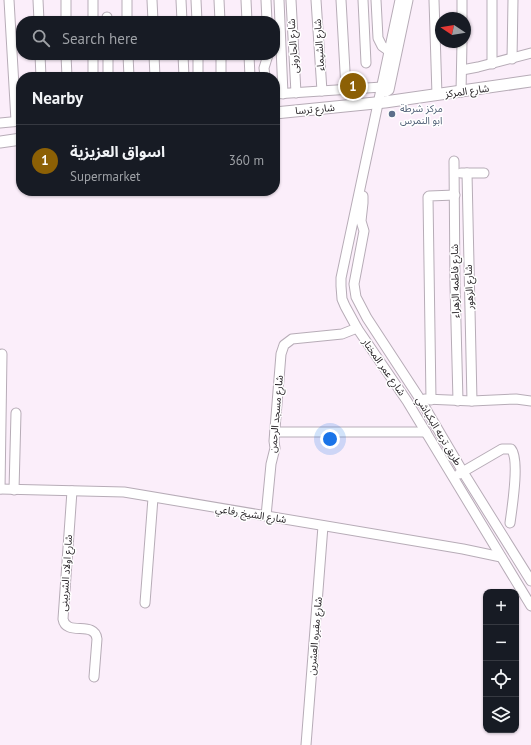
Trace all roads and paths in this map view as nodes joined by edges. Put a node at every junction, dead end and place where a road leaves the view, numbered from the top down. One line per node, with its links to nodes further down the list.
1 (9, 0): 68 (street)
2 (38, 0): 25 (street)
3 (66, 0): 26 (street)
4 (93, 0): 27 (street)
5 (127, 0): 28 (street)
6 (152, 0): 29 (street)
7 (181, 0): 30 (street)
8 (196, 0): 31 (street)
9 (219, 0): 32 (street)
10 (246, 0): 33 (street)
11 (266, 0): 34 (street)
12 (279, 0): 35 (street)
13 (291, 0): 73 (street, شارع الحارونى)
14 (316, 0): 71 (street, شارع الشيماء)
15 (341, 0): 69 (street)
16 (363, 0): 52 (street)
17 (376, 0): 37 (street)
18 (400, 0): 37 (street, شارع عمر المختار)
19 (408, 0): 70 (street)
20 (434, 0): 75 (street)
21 (462, 0): 24 (street)
22 (492, 0): 53 (street)
23 (513, 0): 39 (street)
24 (462, 12)
25 (39, 16)
26 (66, 16)
27 (93, 16)
28 (127, 16)
29 (153, 16)
30 (182, 16)
31 (197, 16)
32 (220, 16)
33 (247, 16)
34 (267, 16)
35 (279, 16)
36 (462, 48): 54 (street)
37 (389, 51): 70 (street, شارع عمر المختار)
38 (531, 53): 39 (street)
39 (512, 59): 53 (street)
40 (40, 60): 55 (street)
41 (66, 60): 56 (street)
42 (93, 60): 57 (street)
43 (108, 60): 58 (street)
44 (128, 60): 59 (street)
45 (154, 60): 60 (street)
46 (183, 60): 61 (street)
47 (198, 60): 62 (street)
48 (221, 60): 63 (street)
49 (248, 60): 64 (street)
50 (266, 60): 65 (street)
51 (279, 60): 66 (street)
52 (366, 63)
53 (492, 64): 54 (street)
54 (462, 70): 72 (street)
55 (41, 72)
56 (67, 72)
57 (93, 72)
58 (108, 72)
59 (129, 72)
60 (155, 72)
61 (184, 72)
62 (198, 72)
63 (221, 72)
64 (250, 72)
65 (264, 72)
66 (279, 72)
67 (531, 81): 72 (main road, شارع المركز)
68 (16, 85)
69 (346, 89): 70 (street); 71 (street)
70 (381, 89): 76 (street, شارع عمر المختار)
71 (322, 91): 73 (street)
72 (461, 92): 75 (main road, شارع المركز)
73 (296, 93): 74 (street)
74 (280, 94)
75 (437, 95): 76 (main road, شارع المركز)
76 (378, 103): 77 (main road, شارع ترسا); 86 (street, شارع عمر المختار)
77 (280, 113)
78 (16, 121): 79 (street)
79 (0, 123)
80 (16, 140): 81 (main road)
81 (0, 142)
82 (454, 161): 85 (street, شارع فاطمه الزهراء)
83 (467, 173): 84 (street); 85 (street); 93 (street, شارع الزهور)
84 (484, 173)
85 (454, 174): 87 (street, شارع فاطمه الزهراء)
86 (361, 186): 88 (street, شارع عمر المختار); 90 (street, طريق ترعه البكباشي)
87 (455, 195): 91 (street); 92 (street, شارع فاطمه الزهراء)
88 (357, 328): 90 (street, شارع عمر المختار); 96 (street, شارع مسجد الرحمن)
89 (2, 354): 100 (street)
90 (414, 398): 91 (street); 97 (street, شارع عمر المختار); 98 (street, طريق ترعه البكباشي)
91 (431, 400): 92 (street)
92 (458, 400): 93 (street)
93 (472, 401): 94 (street)
94 (531, 401)
95 (16, 413): 101 (street)
96 (275, 432): 97 (street); 104 (street, شارع مسجد الرحمن)
97 (426, 432): 98 (street, شارع عمر المختار)
98 (443, 449): 99 (street, شارع عمر المختار)
99 (457, 475): 105 (street); 107 (street, شارع عمر المختار); 108 (street, طريق ترعه البكباشي)
100 (0, 489): 101 (street, شارع الشيخ رفاعي)
101 (14, 490): 102 (street, شارع الشيخ رفاعي)
102 (72, 491): 103 (street, شارع الشيخ رفاعي); 112 (street, شارع اولاد الشربينى)
103 (153, 498): 104 (street, شارع الشيخ رفاعي); 110 (street)
104 (266, 516): 106 (street, شارع الشيخ رفاعي)
105 (510, 523)
106 (324, 526): 107 (street, شارع الشيخ رفاعي); 113 (street, شارع مقبره العشرين)
107 (501, 557): 109 (street, شارع عمر المختار)
108 (531, 581)
109 (528, 590): 111 (street, شارع عمر المختار)
110 (145, 603)
111 (531, 606)
112 (94, 678)
113 (306, 745)

